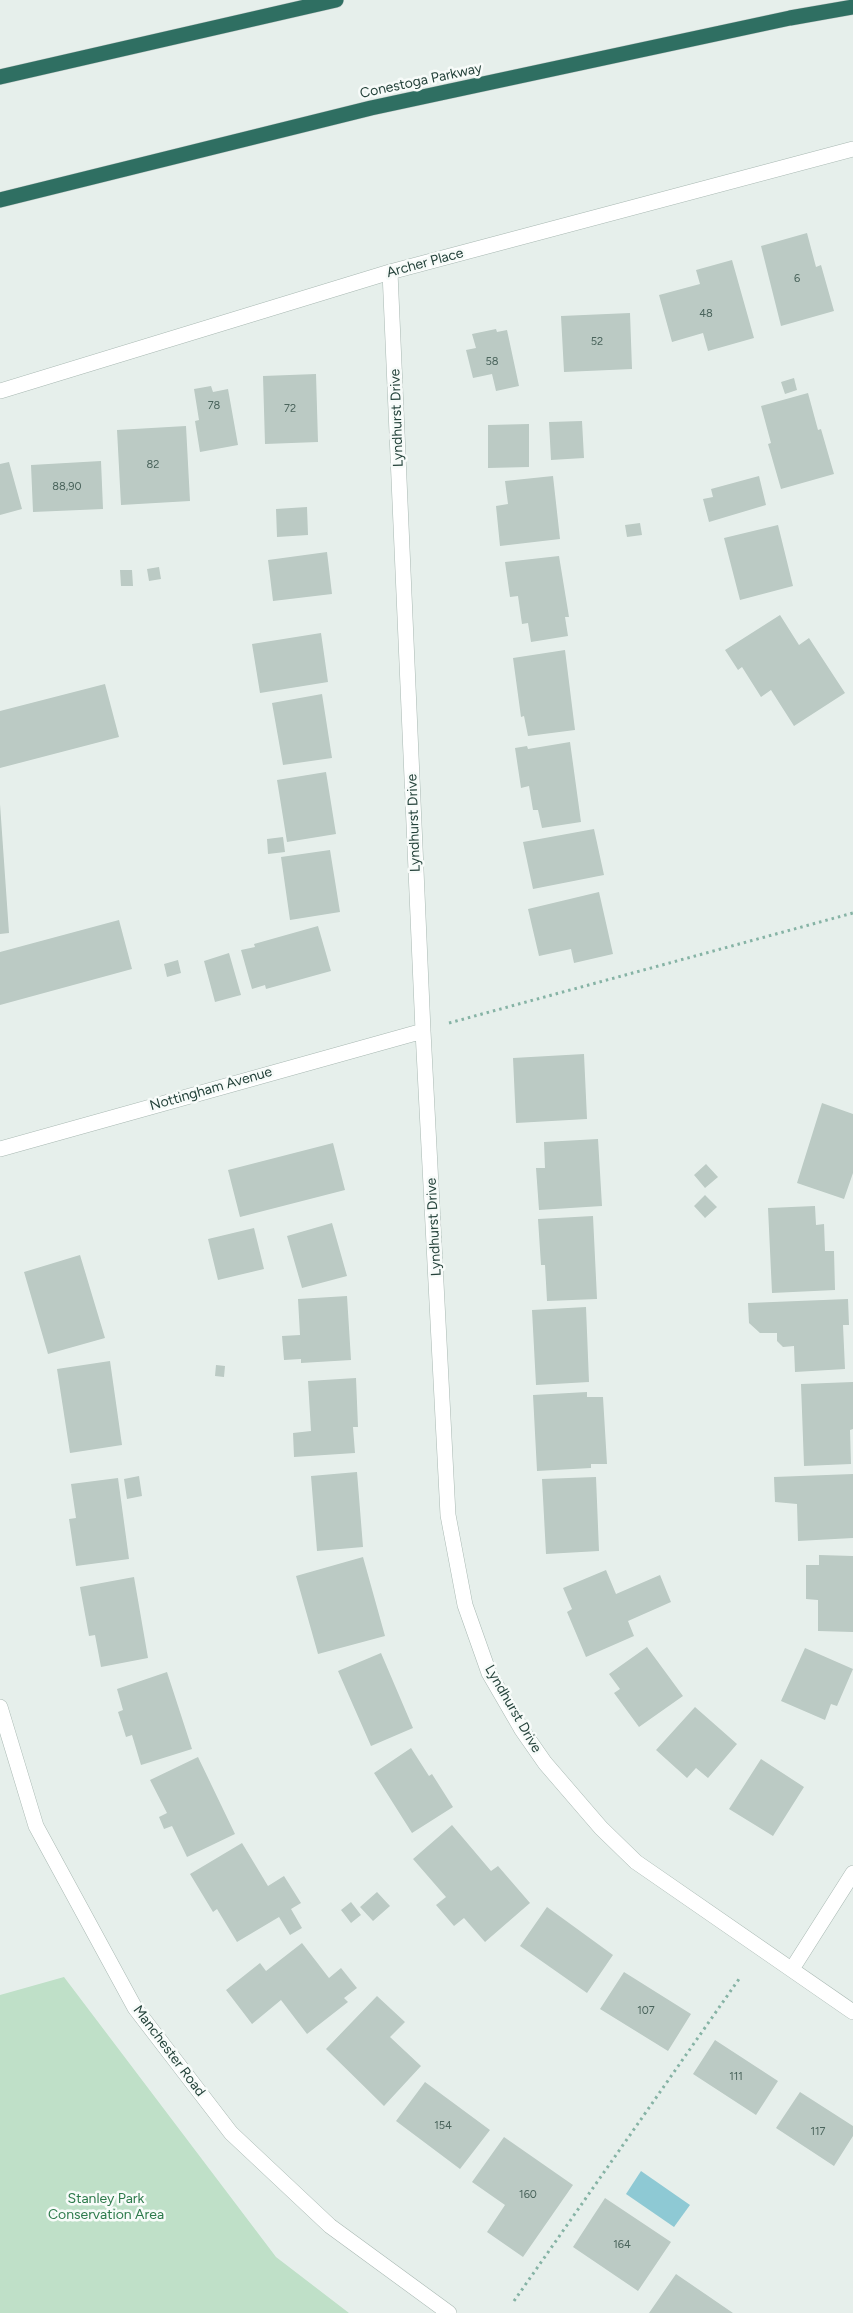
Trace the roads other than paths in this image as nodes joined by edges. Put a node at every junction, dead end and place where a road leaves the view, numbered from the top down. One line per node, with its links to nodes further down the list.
1 (336, 0): 3 (highway)
2 (853, 7): 5 (highway, Conestoga Parkway)
3 (0, 77)
4 (853, 149): 6 (street, Archer Place)
5 (0, 200)
6 (390, 272): 7 (street, Archer Place); 8 (street, Lyndhurst Drive)
7 (0, 391)
8 (423, 1031): 9 (street, Nottingham Avenue); 12 (street, Lyndhurst Drive)
9 (0, 1149)
10 (0, 1707): 14 (street, Manchester Road)
11 (853, 1873): 12 (street)
12 (792, 1969): 13 (street, Lyndhurst Drive)
13 (853, 2012)
14 (449, 2313)

